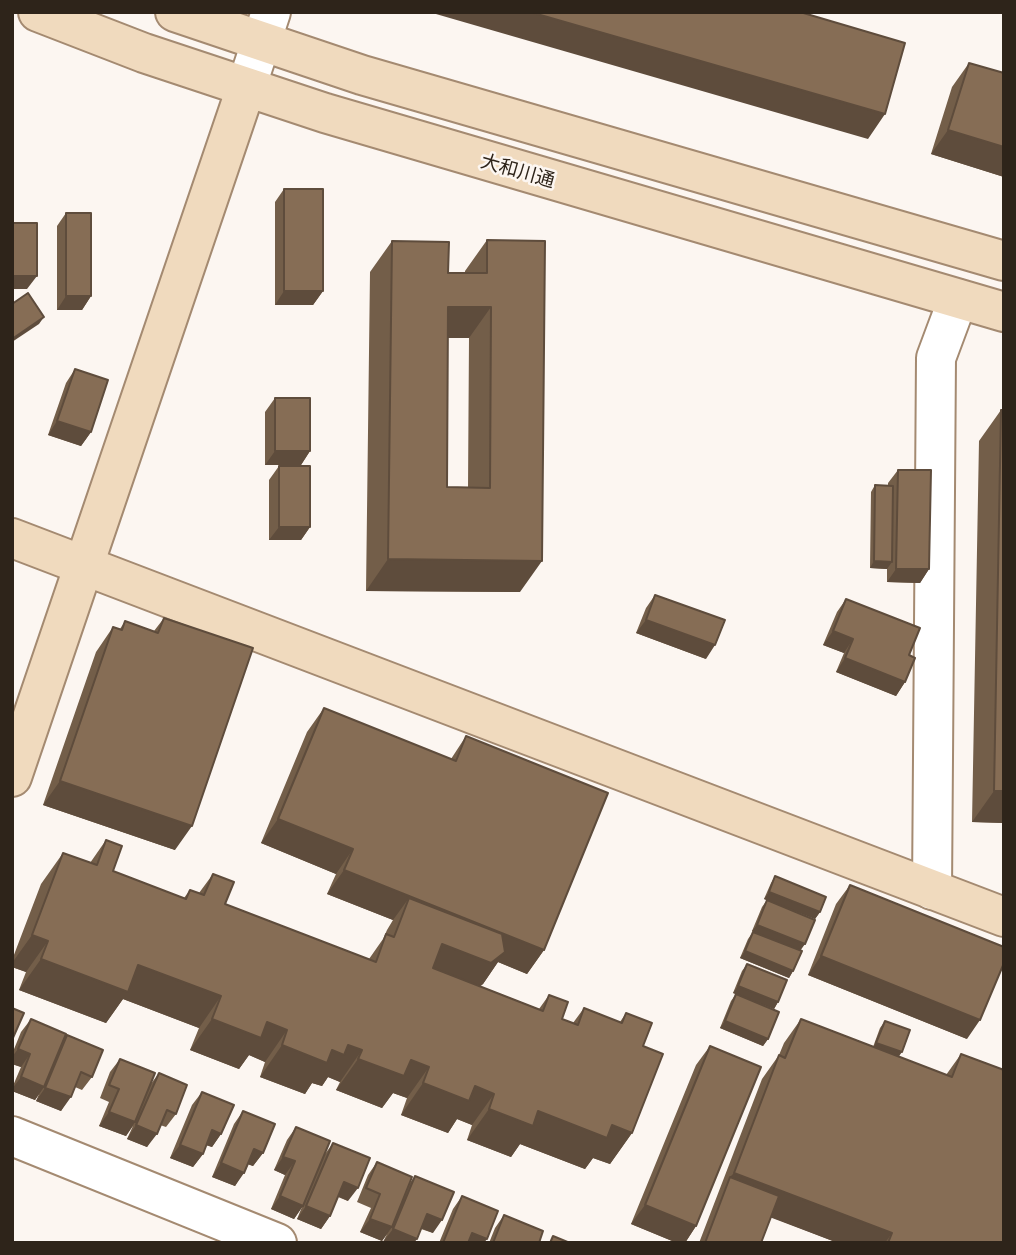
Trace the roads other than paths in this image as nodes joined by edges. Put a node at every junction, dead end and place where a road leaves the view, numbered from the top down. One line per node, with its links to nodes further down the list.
1 (38, 12): 4 (street, 大和川通)
2 (175, 12): 3 (street)
3 (266, 27): 4 (street); 5 (street)
4 (246, 88): 6 (street, 大和川通); 9 (street)
5 (1004, 261)
6 (958, 299): 7 (street, 大和川通); 11 (street)
7 (1004, 312)
8 (12, 538): 9 (street)
9 (85, 566): 10 (street); 11 (street)
10 (12, 777)
11 (932, 890): 12 (street)
12 (1004, 917)
13 (12, 1136): 14 (street)
14 (277, 1243)

